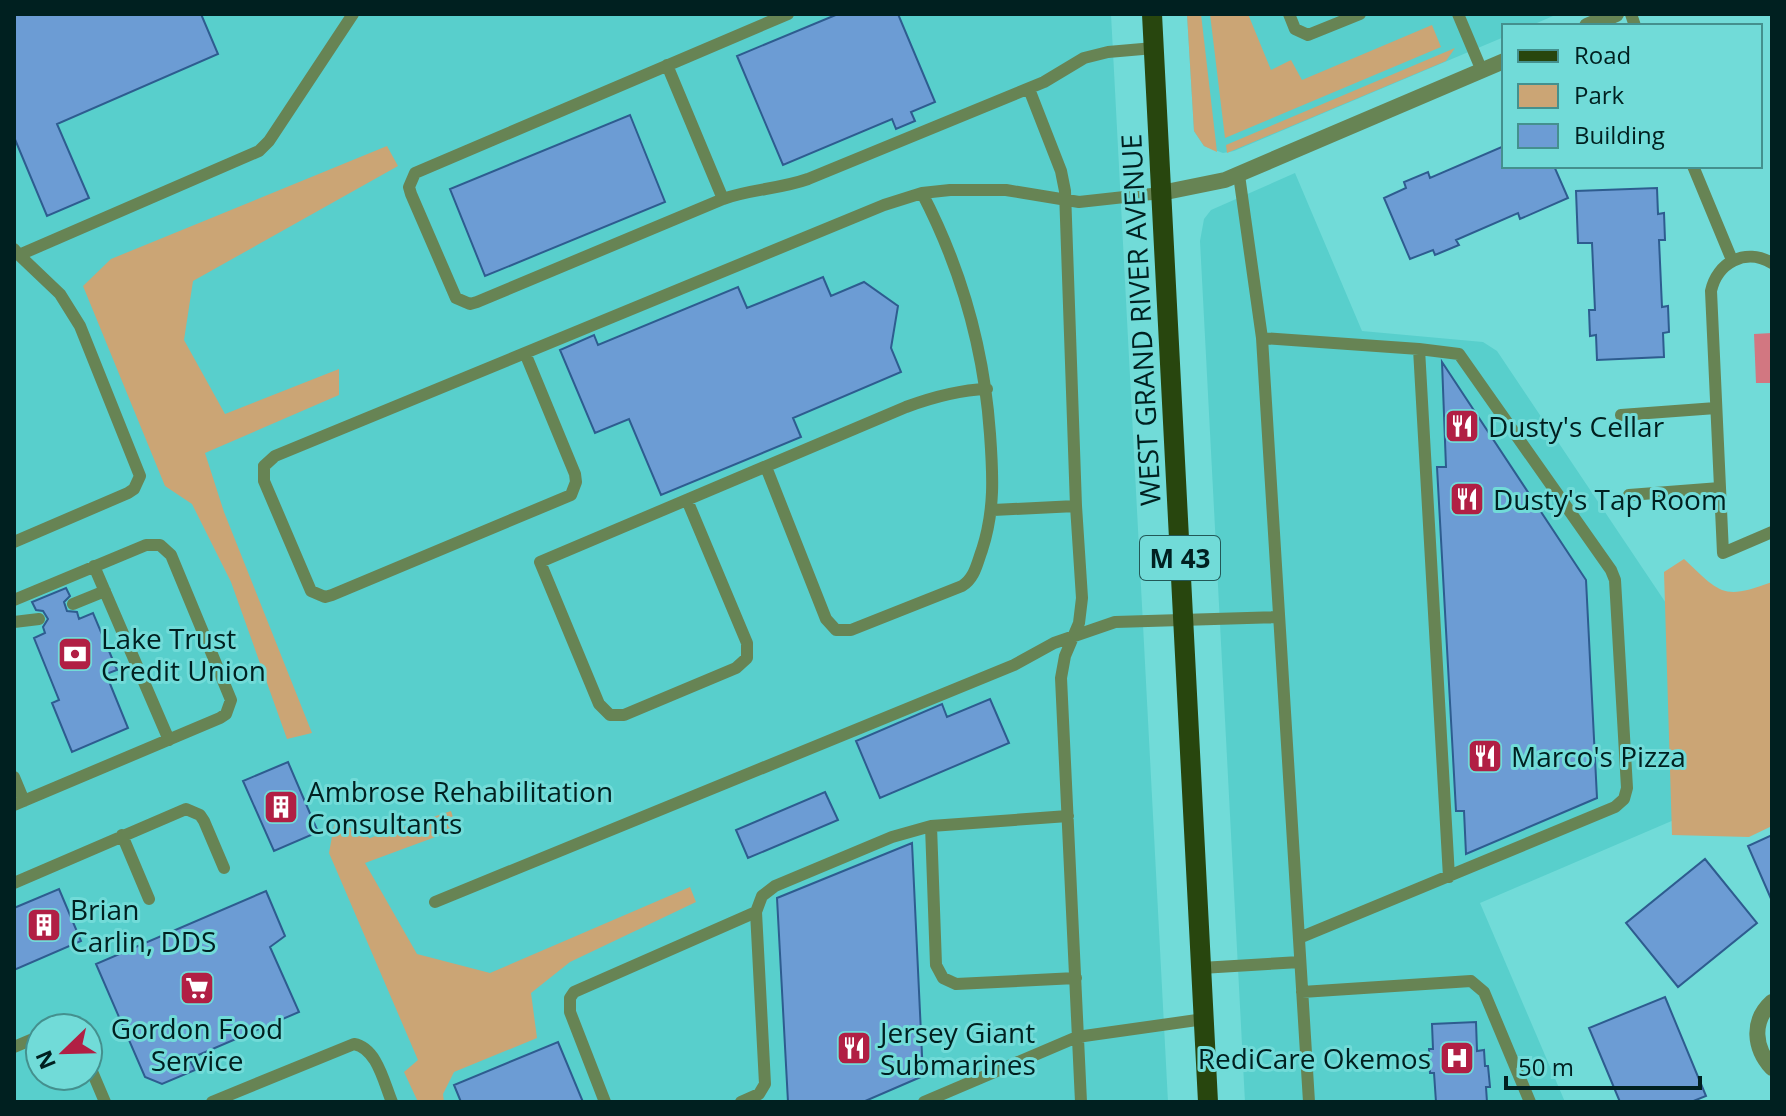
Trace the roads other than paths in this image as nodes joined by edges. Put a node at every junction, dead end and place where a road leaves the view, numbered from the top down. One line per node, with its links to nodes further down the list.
1 (353, 14): 20 (lane)
2 (788, 14): 11 (lane)
3 (1152, 14): 9 (main road, WEST GRAND RIVER AVENUE / M 43)
4 (1289, 14): 5 (lane)
5 (1360, 14)
6 (1458, 14): 12 (lane)
7 (1616, 14): 8 (street)
8 (1592, 24)
9 (1154, 48): 13 (lane); 17 (main road, WEST GRAND RIVER AVENUE / M 43)
10 (1502, 62): 12 (street)
11 (667, 65): 18 (lane); 18 (lane)
12 (1482, 71): 15 (street)
13 (1029, 89): 18 (lane); 19 (lane)
14 (1694, 168): 21 (lane)
15 (1239, 175): 17 (street); 23 (lane)
16 (922, 193): 19 (lane); 25 (lane); 26 (lane)
17 (1161, 193): 19 (lane); 43 (main road, WEST GRAND RIVER AVENUE / M 43)
18 (723, 199)
19 (1065, 200): 33 (lane)
20 (17, 252): 36 (lane)
21 (1732, 260): 22 (lane); 27 (lane)
22 (1772, 263)
23 (1262, 338): 24 (lane); 41 (lane)
24 (1419, 349): 53 (lane); 53 (lane)
25 (525, 353): 25 (lane)
26 (987, 389): 29 (lane); 34 (lane)
27 (1716, 408): 28 (lane); 30 (lane)
28 (1621, 415)
29 (766, 467): 32 (lane); 34 (lane)
30 (1720, 488): 31 (lane); 35 (lane)
31 (1629, 495)
32 (687, 500): 32 (lane)
33 (1076, 506): 34 (lane); 45 (lane)
34 (993, 510)
35 (1772, 532)
36 (14, 542)
37 (94, 566): 38 (lane); 39 (lane); 46 (lane)
38 (105, 591): 40 (lane); 46 (lane)
39 (14, 600)
40 (73, 604)
41 (1279, 617): 43 (lane); 58 (lane)
42 (39, 619): 44 (lane)
43 (1183, 620): 45 (lane); 60 (main road, WEST GRAND RIVER AVENUE / M 43)
44 (14, 622)
45 (1075, 634): 49 (lane); 56 (lane)
46 (169, 740): 48 (lane)
47 (14, 777): 48 (lane)
48 (19, 803)
49 (1068, 816): 50 (lane); 61 (lane)
50 (931, 826): 57 (lane); 61 (lane)
51 (122, 835): 52 (lane); 54 (lane); 55 (lane)
52 (224, 868)
53 (1449, 877): 58 (lane)
54 (14, 883)
55 (149, 899)
56 (435, 902)
57 (756, 912): 69 (lane); 70 (lane)
58 (1299, 938): 59 (lane)
59 (1300, 962): 60 (lane); 62 (lane)
60 (1201, 968): 64 (main road, WEST GRAND RIVER AVENUE / M 43)
61 (1076, 978): 65 (lane)
62 (1302, 992): 74 (lane); 75 (lane)
63 (1772, 1002): 66 (street)
64 (1204, 1019): 65 (lane); 73 (main road, WEST GRAND RIVER AVENUE / M 43)
65 (1077, 1037): 71 (lane); 72 (lane)
66 (1772, 1068)
67 (212, 1102): 68 (lane)
68 (392, 1102)
69 (605, 1102)
70 (741, 1102)
71 (924, 1102)
72 (1081, 1102)
73 (1208, 1102)
74 (1309, 1102)
75 (1530, 1102)

